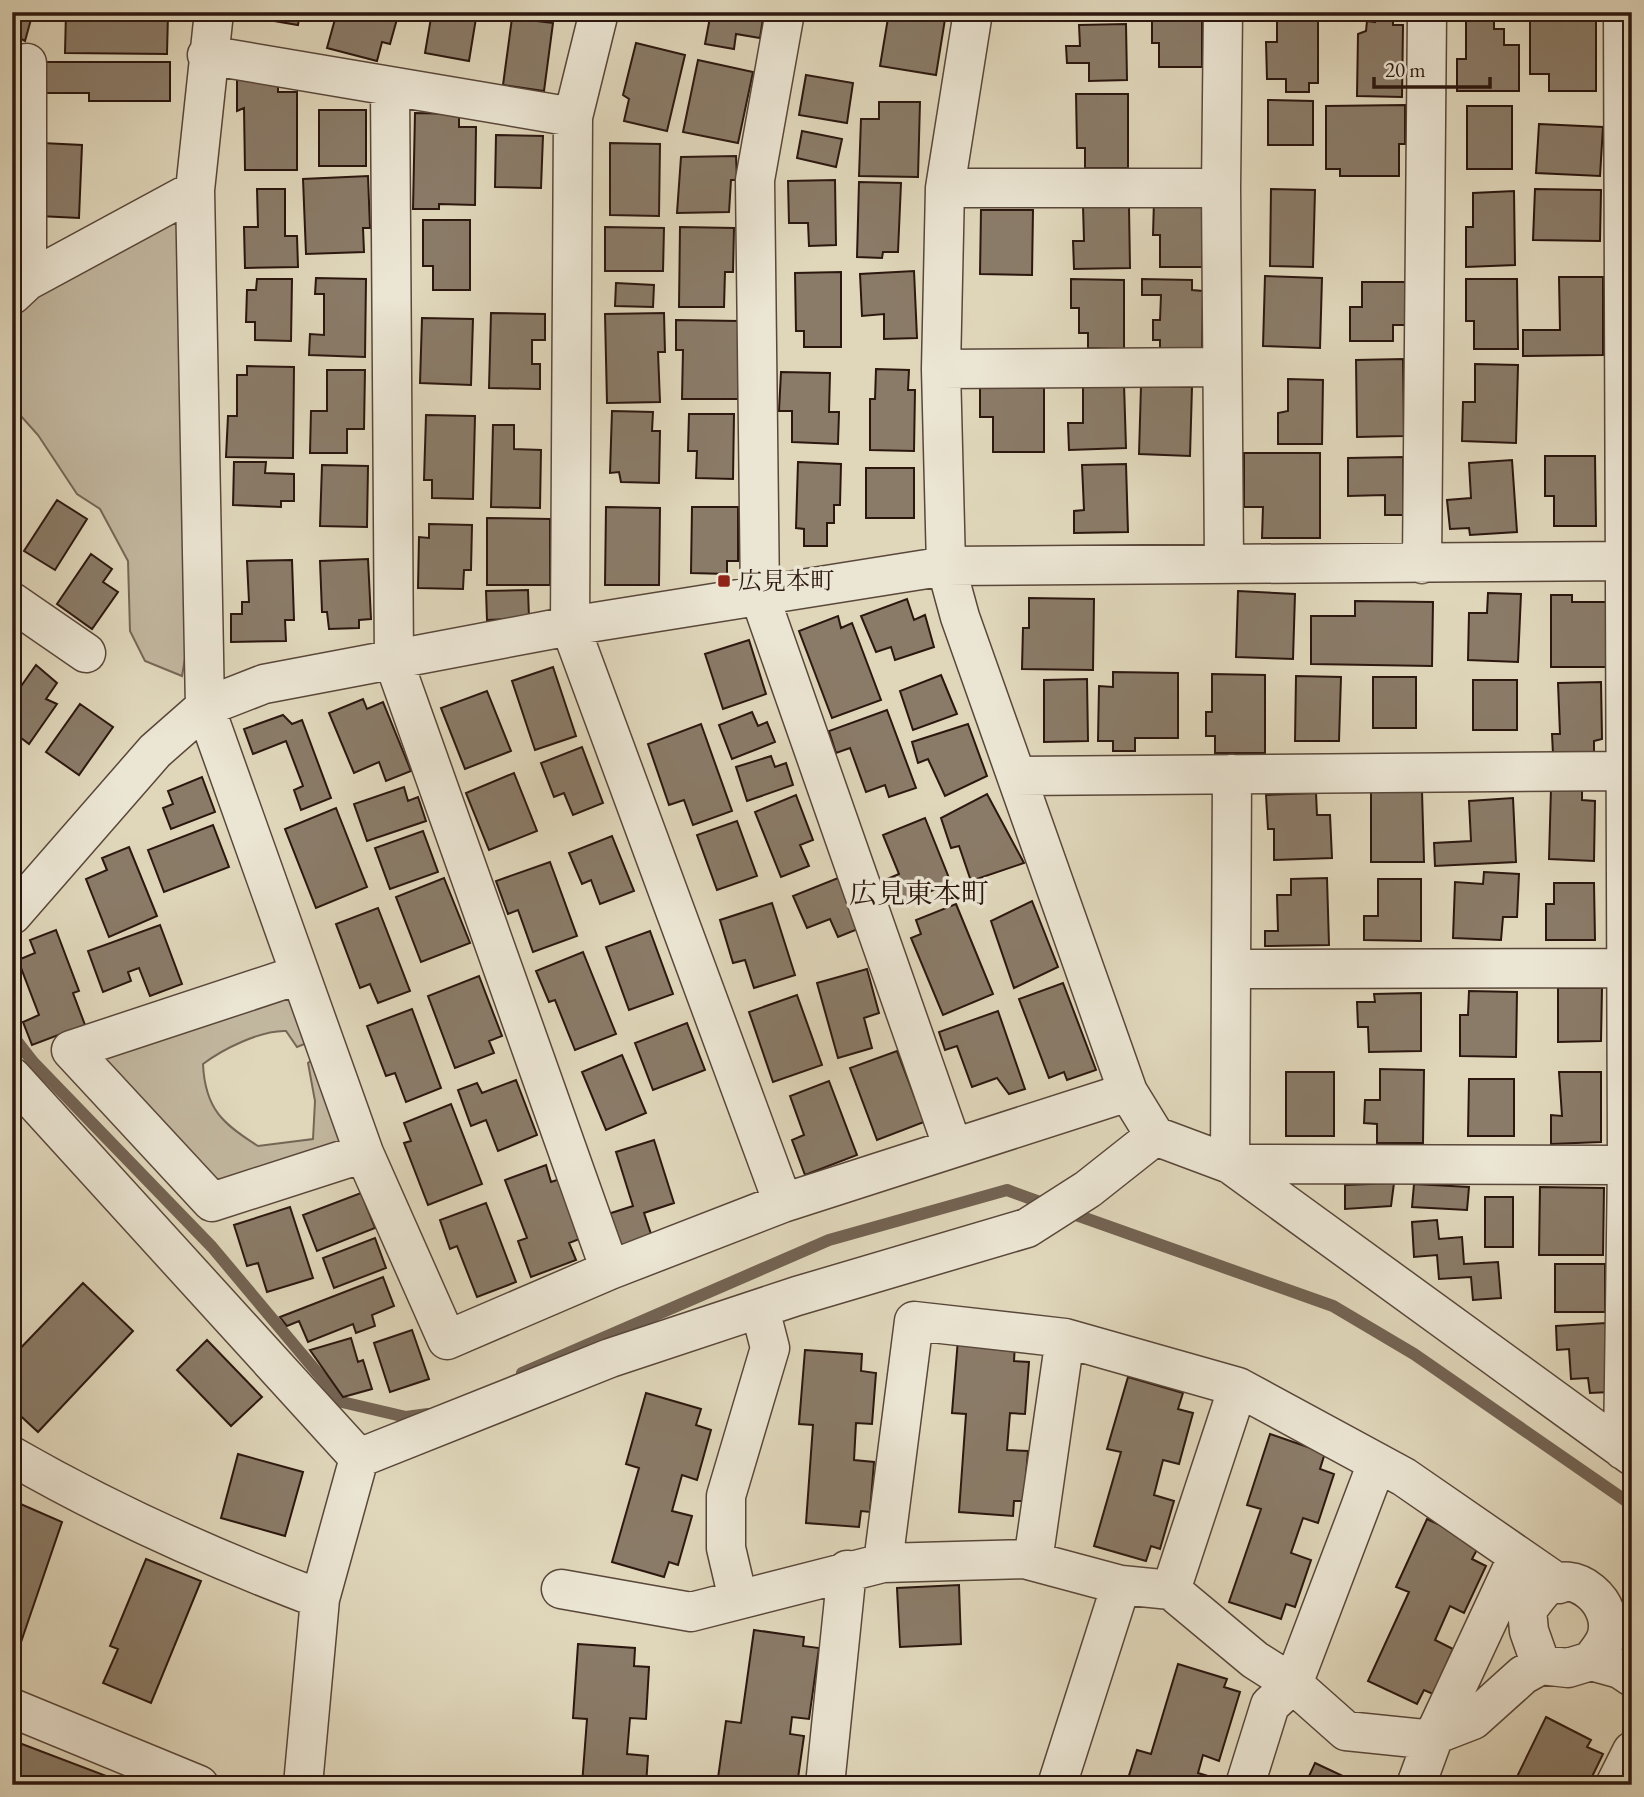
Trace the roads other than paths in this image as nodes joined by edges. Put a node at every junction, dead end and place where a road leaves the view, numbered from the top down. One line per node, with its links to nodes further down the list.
1 (214, 12): 8 (street)
2 (599, 12): 11 (street)
3 (785, 12): 22 (street)
4 (973, 12): 12 (street)
5 (1223, 12): 13 (street)
6 (1427, 12): 20 (street)
7 (1623, 12): 18 (street)
8 (207, 55): 10 (street); 14 (street)
9 (27, 63): 15 (street)
10 (390, 87): 11 (street); 26 (street)
11 (573, 117): 24 (street)
12 (944, 188): 13 (street); 17 (street)
13 (1221, 188): 16 (street)
14 (195, 190): 15 (street); 27 (street)
15 (20, 288)
16 (1222, 366): 17 (street); 19 (street)
17 (941, 369): 21 (street)
18 (1629, 561): 20 (street); 28 (street)
19 (1224, 563): 20 (street); 21 (street)
20 (1422, 564)
21 (946, 566): 22 (street); 30 (street)
22 (760, 597): 24 (street); 38 (street)
23 (12, 601): 25 (street)
24 (570, 626): 26 (street); 42 (street)
25 (86, 653)
26 (394, 662): 27 (street); 44 (street)
27 (205, 707): 31 (street); 34 (street)
28 (1624, 771): 29 (street); 32 (street)
29 (1232, 774): 30 (street); 33 (street)
30 (1017, 776): 36 (street)
31 (12, 915)
32 (1629, 968): 33 (street); 41 (street)
33 (1233, 969): 40 (street)
34 (298, 975): 39 (street); 39 (street)
35 (12, 1077): 51 (street)
36 (1128, 1092): 37 (street); 38 (street)
37 (1155, 1136): 40 (street); 43 (street)
38 (953, 1148): 42 (street)
39 (364, 1153): 44 (street)
40 (1230, 1164): 41 (street); 49 (street)
41 (1627, 1165): 49 (street)
42 (783, 1203): 44 (street)
43 (903, 1265): 45 (street); 46 (street)
44 (610, 1270)
45 (760, 1309): 51 (street); 61 (street)
46 (914, 1321): 47 (street); 55 (street)
47 (1065, 1338): 48 (street); 54 (street)
48 (1238, 1387): 52 (street); 59 (street)
49 (1627, 1453)
50 (12, 1455): 60 (street)
51 (359, 1458): 60 (street)
52 (1377, 1463): 53 (street); 65 (street)
53 (1518, 1556): 56 (street); 67 (street)
54 (1033, 1561): 55 (street); 57 (street)
55 (865, 1567): 61 (street); 71 (street)
56 (1559, 1584): 62 (street); 63 (street)
57 (1121, 1585): 59 (street); 72 (street)
58 (561, 1589): 61 (street)
59 (1171, 1590): 65 (street)
60 (320, 1599): 70 (street)
61 (738, 1599)
62 (1591, 1661): 63 (street); 64 (street)
63 (1541, 1665): 67 (street)
64 (1632, 1677)
65 (1293, 1684): 67 (street); 73 (street)
66 (12, 1708): 69 (street)
67 (1434, 1736): 74 (street)
68 (1632, 1751): 75 (street)
69 (199, 1785)
70 (303, 1785)
71 (825, 1785)
72 (1057, 1785)
73 (1245, 1785)
74 (1416, 1785)
75 (1615, 1785)

